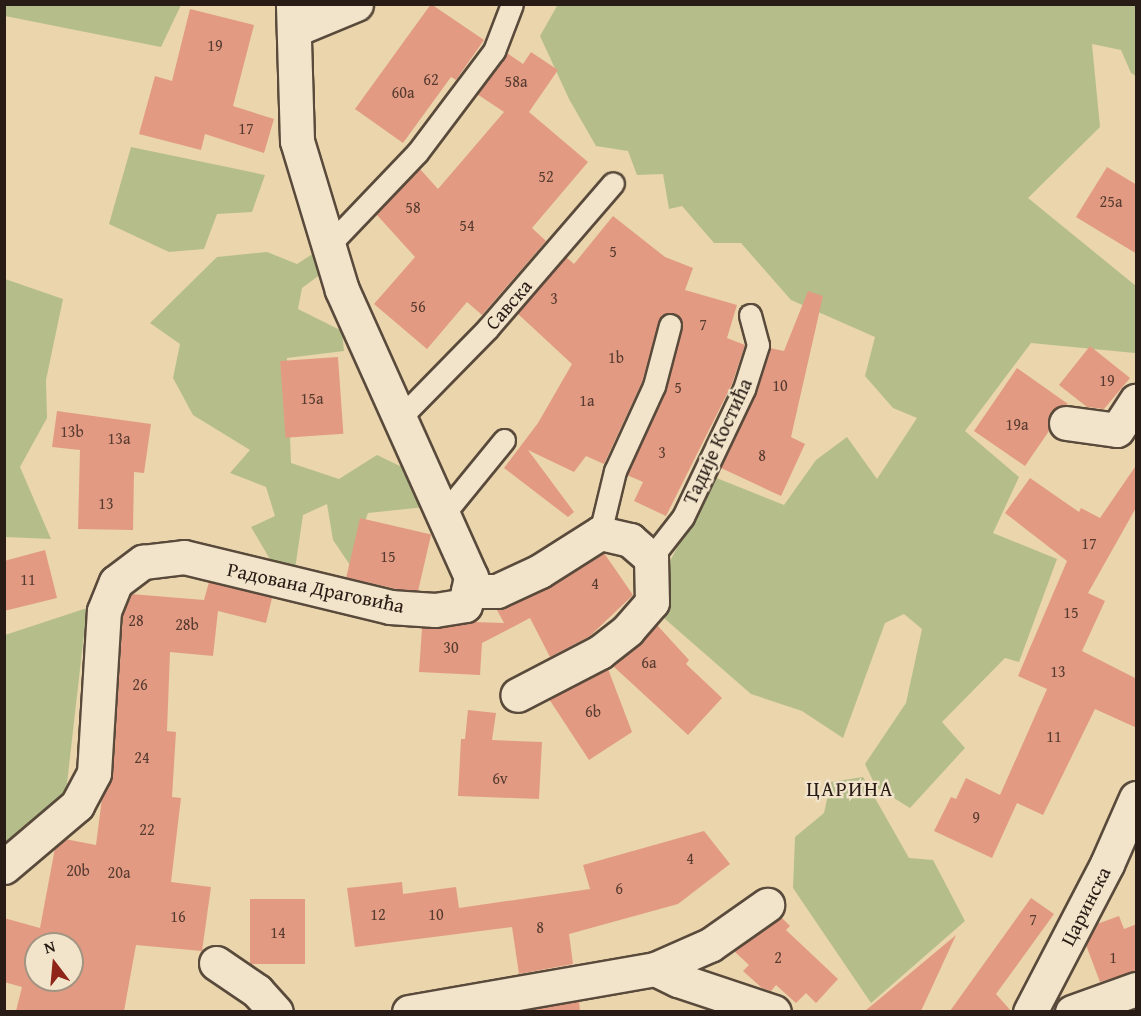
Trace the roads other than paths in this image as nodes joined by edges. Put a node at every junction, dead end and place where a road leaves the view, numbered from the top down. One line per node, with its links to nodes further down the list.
1 (356, 4): 3 (street)
2 (512, 4): 5 (lane)
3 (295, 17): 5 (street)
4 (614, 183): 9 (lane, Савска)
5 (329, 245): 9 (street)
6 (750, 315): 14 (lane, Тадије Костића)
7 (670, 325): 13 (lane)
8 (1137, 402): 10 (street)
9 (398, 420): 12 (street)
10 (1066, 423)
11 (504, 440): 12 (lane)
12 (442, 516): 15 (street)
13 (600, 532): 14 (street); 15 (street)
14 (651, 558): 16 (street)
15 (468, 591): 18 (street, Радована Драговића)
16 (517, 695)
17 (1137, 798): 26 (street, Царинска)
18 (4, 867)
19 (767, 905): 21 (street)
20 (216, 963): 23 (street)
21 (655, 969): 24 (street); 25 (street)
22 (1137, 989): 27 (street)
23 (276, 1011)
24 (410, 1011)
25 (774, 1011)
26 (1030, 1011)
27 (1072, 1011)

